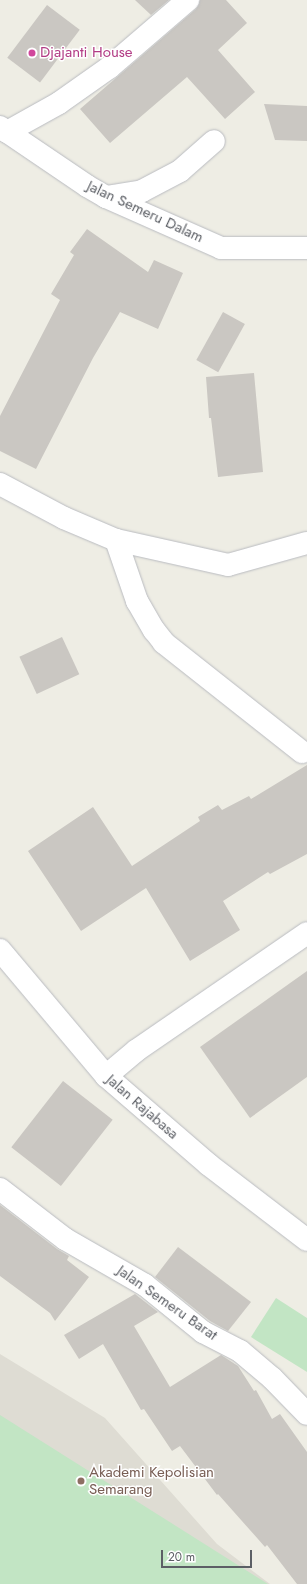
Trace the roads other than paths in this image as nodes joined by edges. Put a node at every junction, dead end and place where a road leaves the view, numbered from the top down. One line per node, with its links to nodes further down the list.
1 (188, 0): 2 (street)
2 (4, 130): 4 (street, Jalan Semeru Dalam)
3 (214, 141): 4 (street)
4 (106, 197): 5 (street, Jalan Semeru Dalam)
5 (307, 248)
6 (0, 484): 7 (street)
7 (116, 540): 8 (street); 9 (street)
8 (307, 543)
9 (302, 752)
10 (307, 934): 12 (street)
11 (0, 950): 12 (street, Jalan Rajabasa)
12 (106, 1076): 14 (street, Jalan Rajabasa)
13 (0, 1189): 15 (street, Jalan Semeru Barat)
14 (307, 1240)
15 (307, 1414)

